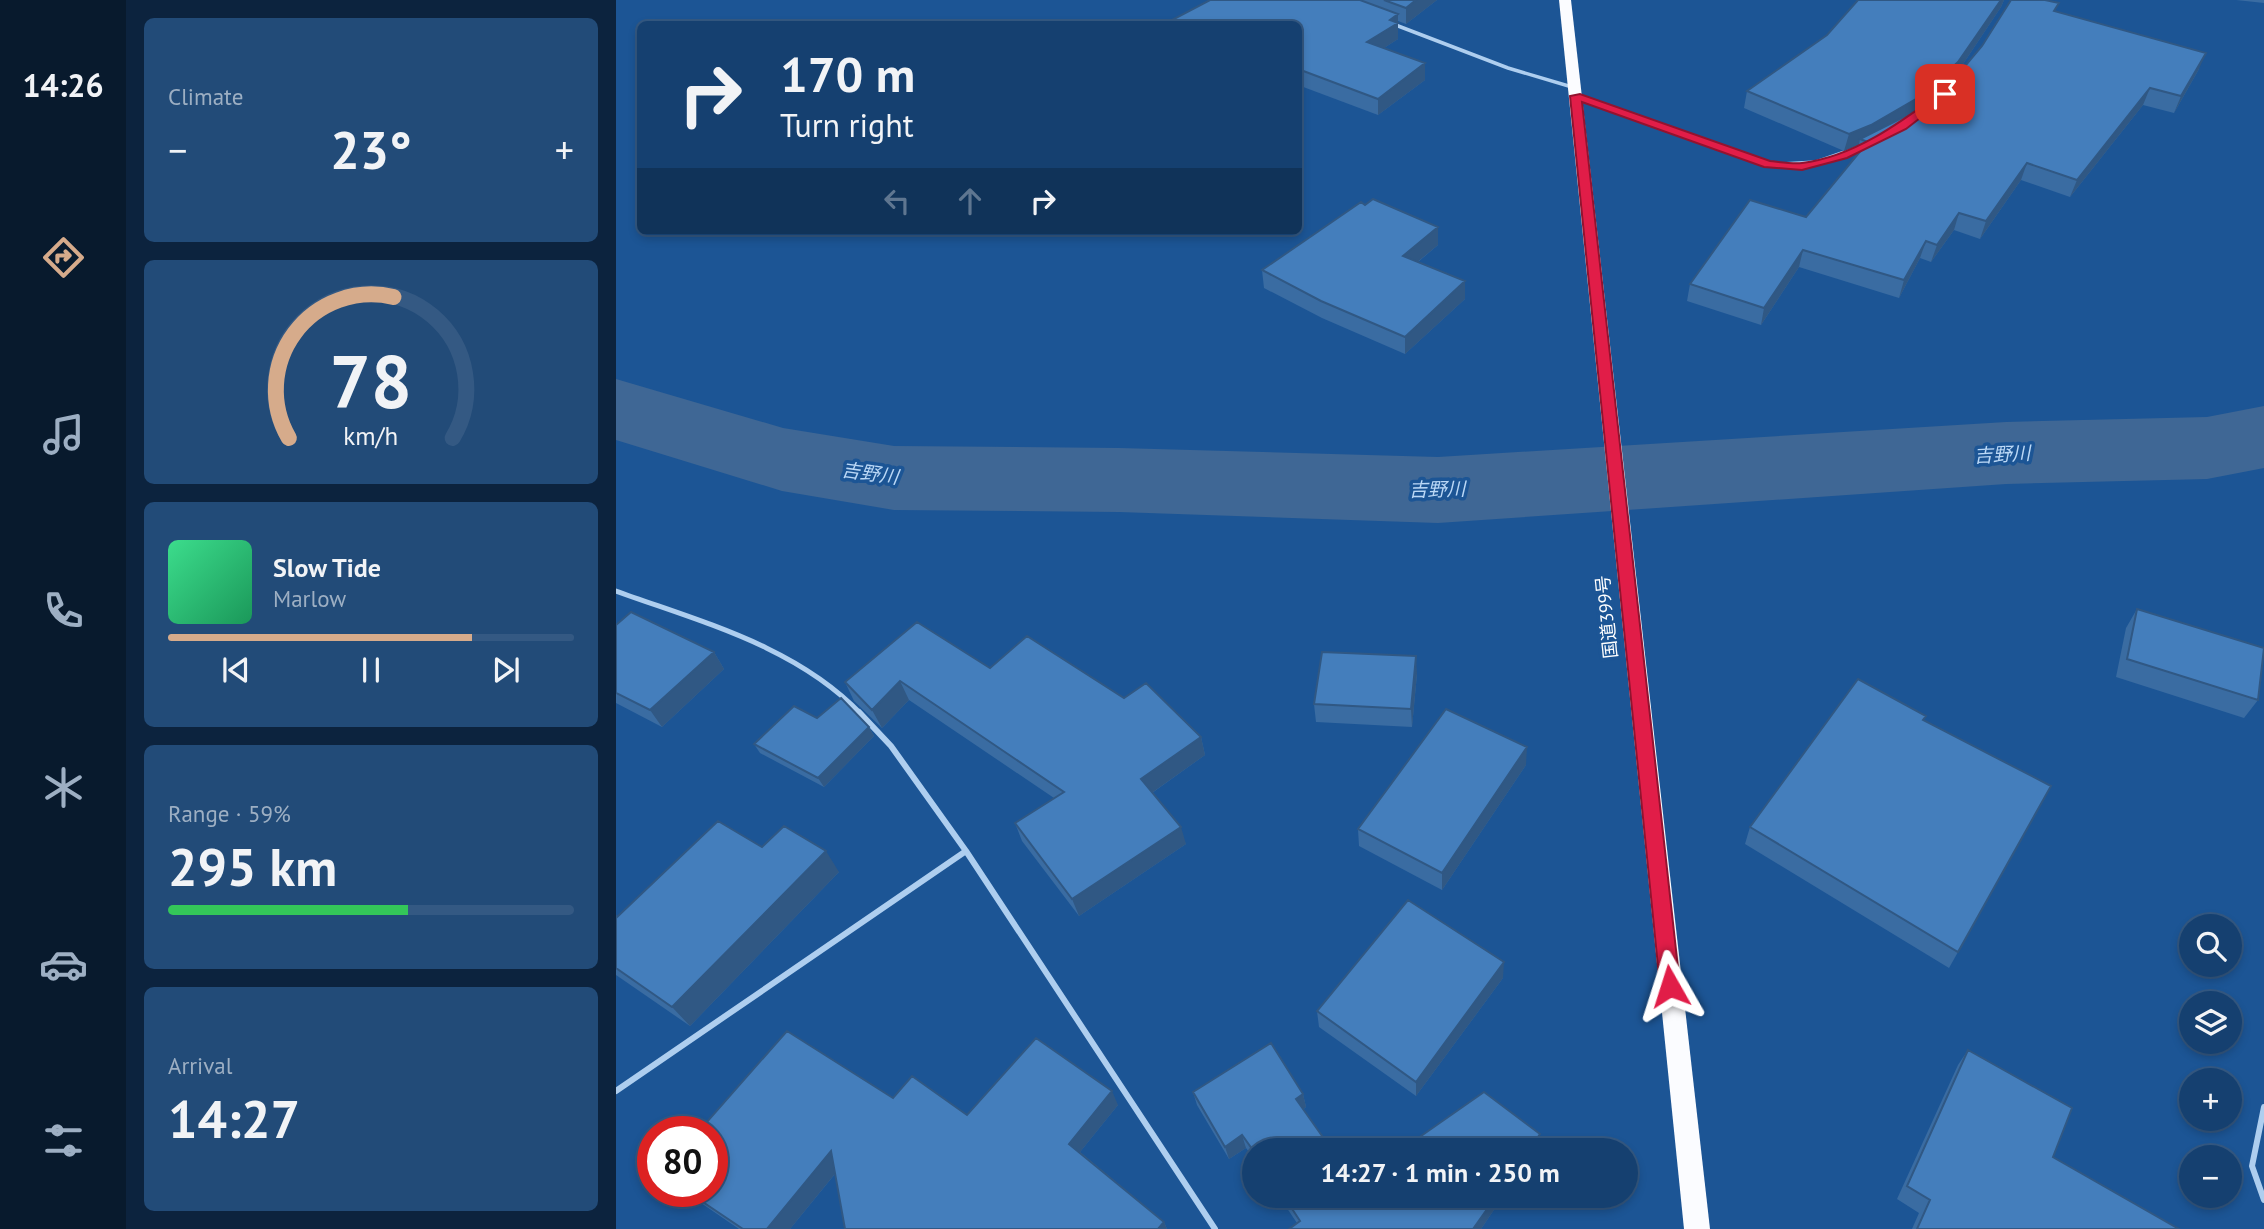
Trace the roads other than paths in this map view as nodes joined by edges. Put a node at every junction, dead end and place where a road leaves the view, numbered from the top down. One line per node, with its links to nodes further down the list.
1 (1565, 0): 3 (highway, 国道399号)
2 (1381, 20): 3 (lane)
3 (1575, 92): 4 (lane); 11 (highway, 国道399号)
4 (1867, 144)
5 (616, 591): 6 (lane)
6 (966, 851): 7 (lane); 10 (lane)
7 (616, 1091)
8 (2264, 1107): 9 (lane)
9 (2264, 1200)
10 (1215, 1229)
11 (1697, 1229)

